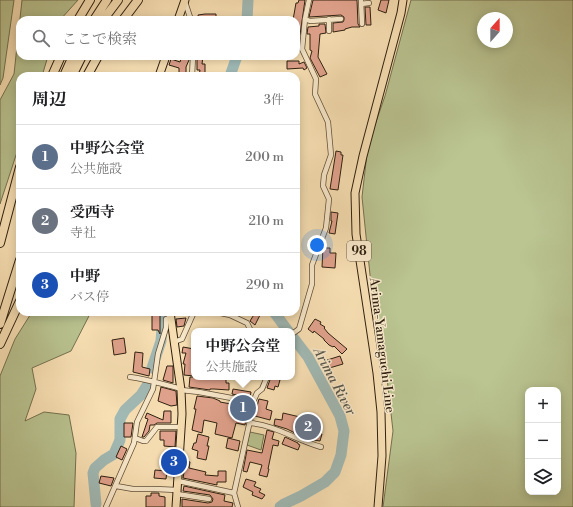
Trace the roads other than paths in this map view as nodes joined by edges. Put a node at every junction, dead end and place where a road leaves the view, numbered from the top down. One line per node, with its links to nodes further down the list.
1 (90, 0): 10 (highway)
2 (107, 0): 11 (highway)
3 (118, 0): 12 (highway)
4 (138, 0): 13 (highway)
5 (185, 0): 14 (main road); 15 (street)
6 (309, 0): 17 (street)
7 (403, 0): 65 (main road, Arima-Yamaguchi Line / 98)
8 (361, 2): 9 (street); 19 (street)
9 (369, 3)
10 (80, 16)
11 (97, 16)
12 (106, 16)
13 (126, 16)
14 (179, 16)
15 (190, 16)
16 (341, 18): 18 (street)
17 (305, 19): 18 (street); 45 (street)
18 (329, 19): 20 (street)
19 (362, 24)
20 (329, 31)
21 (59, 60): 27 (highway)
22 (71, 60): 28 (highway)
23 (80, 60): 29 (highway)
24 (96, 60): 30 (highway)
25 (165, 60): 31 (main road)
26 (193, 60): 32 (street)
27 (54, 72)
28 (66, 72)
29 (74, 72)
30 (88, 72)
31 (161, 72)
32 (194, 72)
33 (16, 182): 35 (highway)
34 (16, 201): 36 (highway)
35 (0, 243)
36 (0, 248)
37 (16, 273): 43 (highway)
38 (16, 310): 47 (highway)
39 (169, 316): 50 (street)
40 (171, 316): 46 (main road)
41 (192, 316): 46 (street)
42 (232, 316): 44 (street)
43 (0, 324)
44 (250, 328)
45 (295, 332)
46 (174, 342): 51 (main road)
47 (0, 344)
48 (130, 377): 50 (street)
49 (266, 380): 52 (street)
50 (153, 382): 51 (street); 55 (street)
51 (182, 390): 52 (street); 54 (main road)
52 (253, 402): 53 (street)
53 (250, 423): 56 (street); 60 (street)
54 (181, 427): 55 (street); 57 (main road)
55 (135, 438): 58 (street)
56 (321, 447)
57 (178, 481): 59 (main road); 60 (street)
58 (116, 486): 59 (street); 62 (street)
59 (177, 492): 61 (street); 63 (main road)
60 (234, 493): 64 (street)
61 (209, 499)
62 (106, 507)
63 (176, 507)
64 (238, 507)
65 (378, 507)

